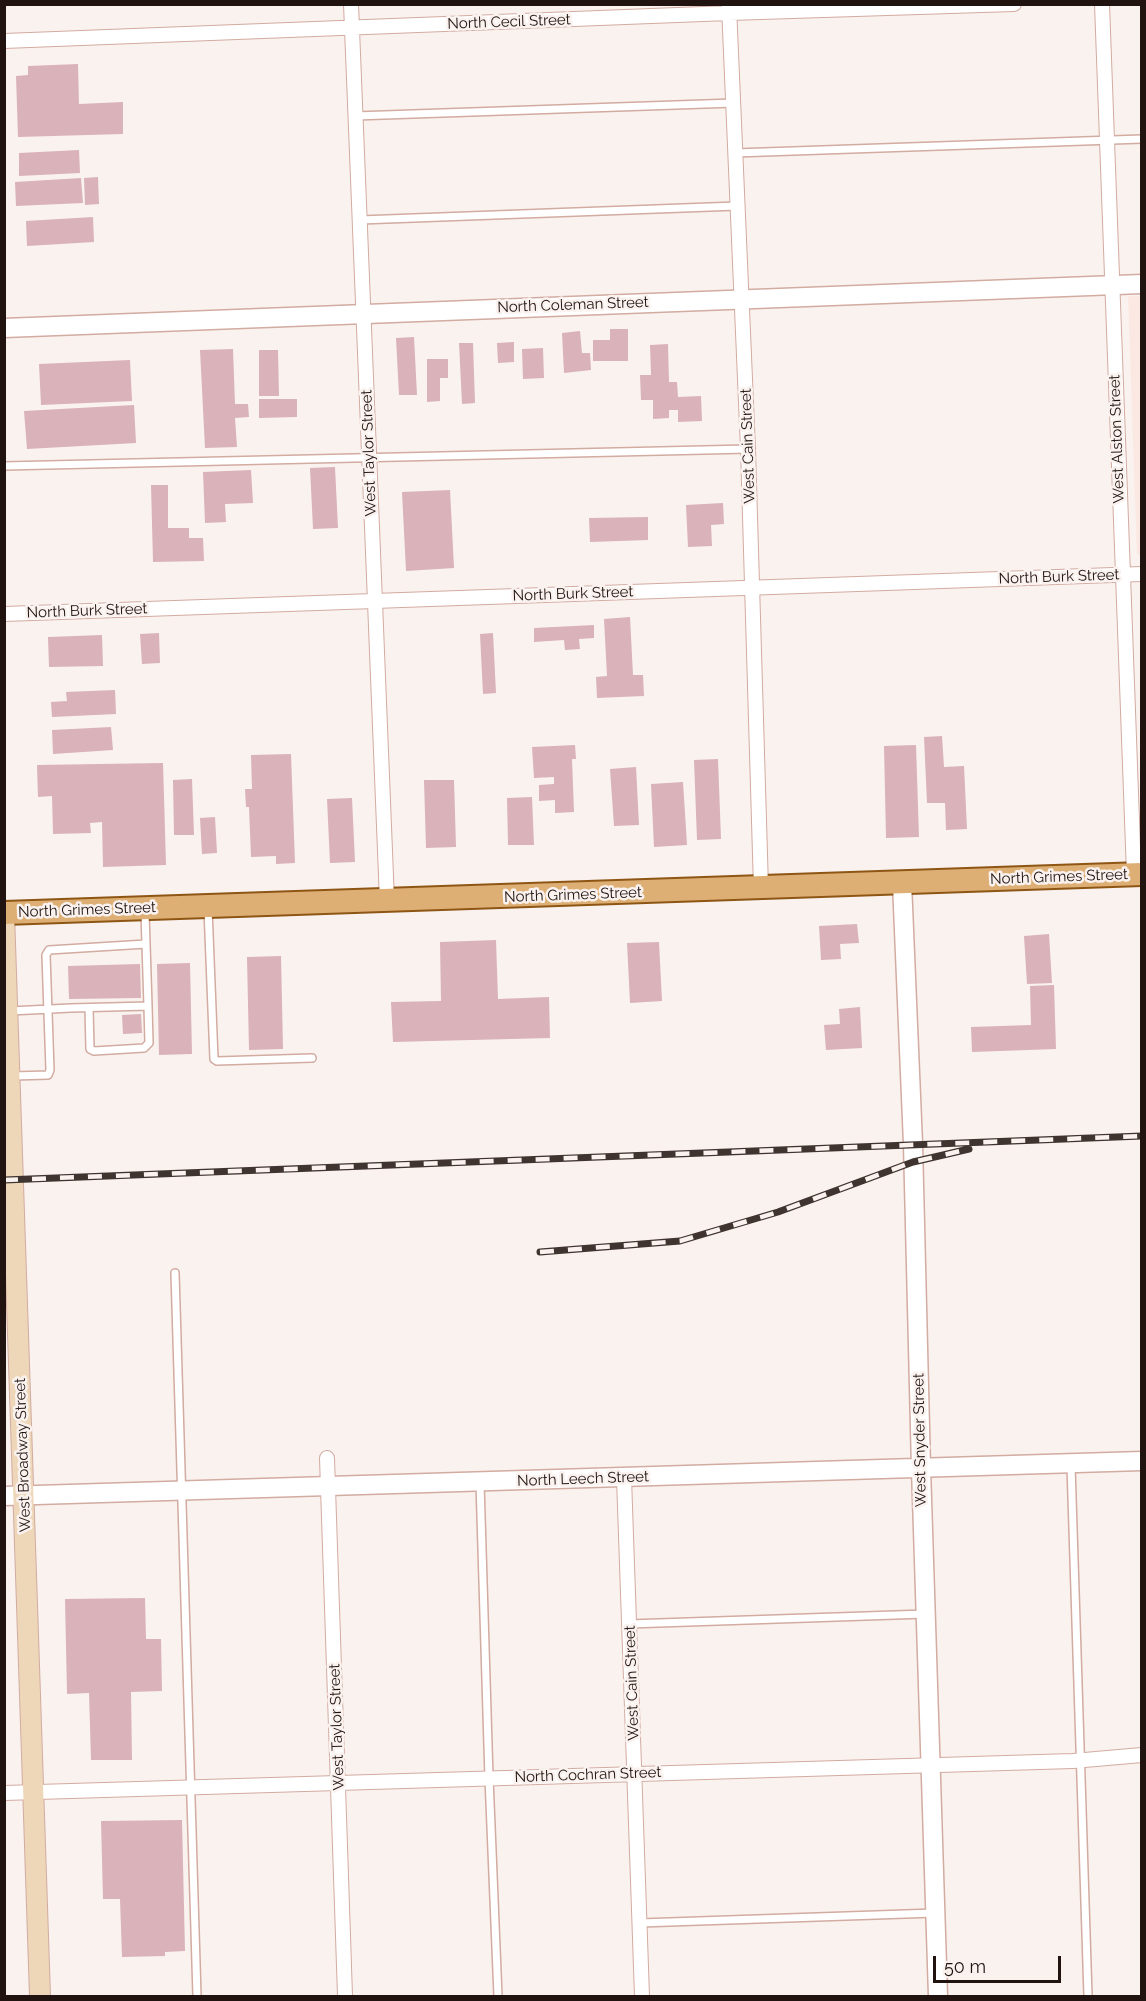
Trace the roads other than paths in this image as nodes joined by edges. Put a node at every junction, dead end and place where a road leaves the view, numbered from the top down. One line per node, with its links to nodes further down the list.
1 (351, 4): 5 (street, West Taylor Street)
2 (1014, 4): 4 (street, North Cecil Street)
3 (1102, 4): 10 (street, West Alston Street)
4 (729, 9): 5 (street, North Cecil Street); 7 (street, West Cain Street)
5 (352, 28): 6 (street, North Cecil Street); 8 (street, West Taylor Street)
6 (4, 41)
7 (734, 103): 8 (lane); 11 (street, West Cain Street)
8 (356, 116): 13 (street, West Taylor Street)
9 (1142, 139): 10 (lane)
10 (1106, 140): 11 (lane); 15 (street, West Alston Street)
11 (735, 153): 12 (street, West Cain Street)
12 (736, 206): 13 (lane); 16 (street, West Cain Street)
13 (360, 220): 17 (street, West Taylor Street)
14 (1142, 284): 15 (street, North Coleman Street)
15 (1112, 285): 16 (street, North Coleman Street); 23 (street, West Alston Street)
16 (741, 298): 17 (street, North Coleman Street); 19 (street, West Cain Street)
17 (363, 314): 18 (street, North Coleman Street); 20 (street, West Taylor Street)
18 (4, 328)
19 (748, 448): 20 (lane); 24 (street, West Cain Street)
20 (369, 457): 21 (lane); 25 (street, West Taylor Street)
21 (4, 466)
22 (1142, 574): 23 (street, North Burk Street)
23 (1122, 575): 24 (street, North Burk Street); 27 (street, West Alston Street)
24 (753, 588): 25 (street, North Burk Street); 29 (street, West Cain Street)
25 (375, 601): 26 (street, North Burk Street); 30 (street, West Taylor Street)
26 (4, 614)
27 (1138, 874): 28 (main road, North Grimes Street)
28 (902, 883): 29 (main road, North Grimes Street); 45 (street, West Snyder Street)
29 (762, 888): 30 (main road, North Grimes Street)
30 (387, 901): 31 (main road, North Grimes Street)
31 (208, 906): 32 (main road, North Grimes Street); 39 (lane)
32 (145, 909): 33 (main road, North Grimes Street); 34 (lane)
33 (4, 913): 38 (main road, West Broadway Street)
34 (146, 944): 35 (lane); 37 (lane)
35 (148, 1006): 36 (lane); 36 (lane)
36 (88, 1008): 37 (lane)
37 (47, 1010): 38 (lane); 40 (lane)
38 (8, 1011): 40 (main road, West Broadway Street)
39 (312, 1058)
40 (10, 1076): 50 (main road, West Broadway Street)
41 (175, 1273): 49 (lane)
42 (327, 1458): 48 (street, West Taylor Street)
43 (1142, 1461): 44 (street, North Leech Street)
44 (1071, 1463): 45 (street, North Leech Street); 55 (lane)
45 (921, 1468): 46 (street, North Leech Street); 52 (street, West Snyder Street)
46 (624, 1478): 47 (street, North Leech Street); 53 (street, West Cain Street)
47 (480, 1482): 48 (street, North Leech Street); 58 (lane)
48 (329, 1486): 49 (street, North Leech Street); 59 (street, West Taylor Street)
49 (182, 1490): 50 (street, North Leech Street); 60 (lane)
50 (25, 1495): 51 (street, North Leech Street); 61 (main road, West Broadway Street)
51 (4, 1496)
52 (925, 1614): 53 (lane); 56 (street, West Snyder Street)
53 (630, 1624): 57 (street, West Cain Street)
54 (1142, 1755): 55 (street, North Cochran Street)
55 (1081, 1761): 56 (street, North Cochran Street); 71 (lane)
56 (930, 1765): 57 (street, North Cochran Street); 63 (street, West Snyder Street)
57 (635, 1774): 58 (street, North Cochran Street); 64 (street, West Cain Street)
58 (489, 1778): 59 (street, North Cochran Street); 68 (lane)
59 (339, 1782): 60 (street, North Cochran Street); 67 (street, West Taylor Street)
60 (189, 1787): 61 (street, North Cochran Street); 66 (lane)
61 (33, 1792): 62 (street, North Cochran Street); 65 (main road, West Broadway Street)
62 (4, 1793)
63 (935, 1913): 64 (lane); 70 (street, West Snyder Street)
64 (640, 1923): 69 (street, West Cain Street)
65 (40, 1996)
66 (197, 1996)
67 (345, 1996)
68 (498, 1996)
69 (642, 1996)
70 (938, 1996)
71 (1088, 1996)

